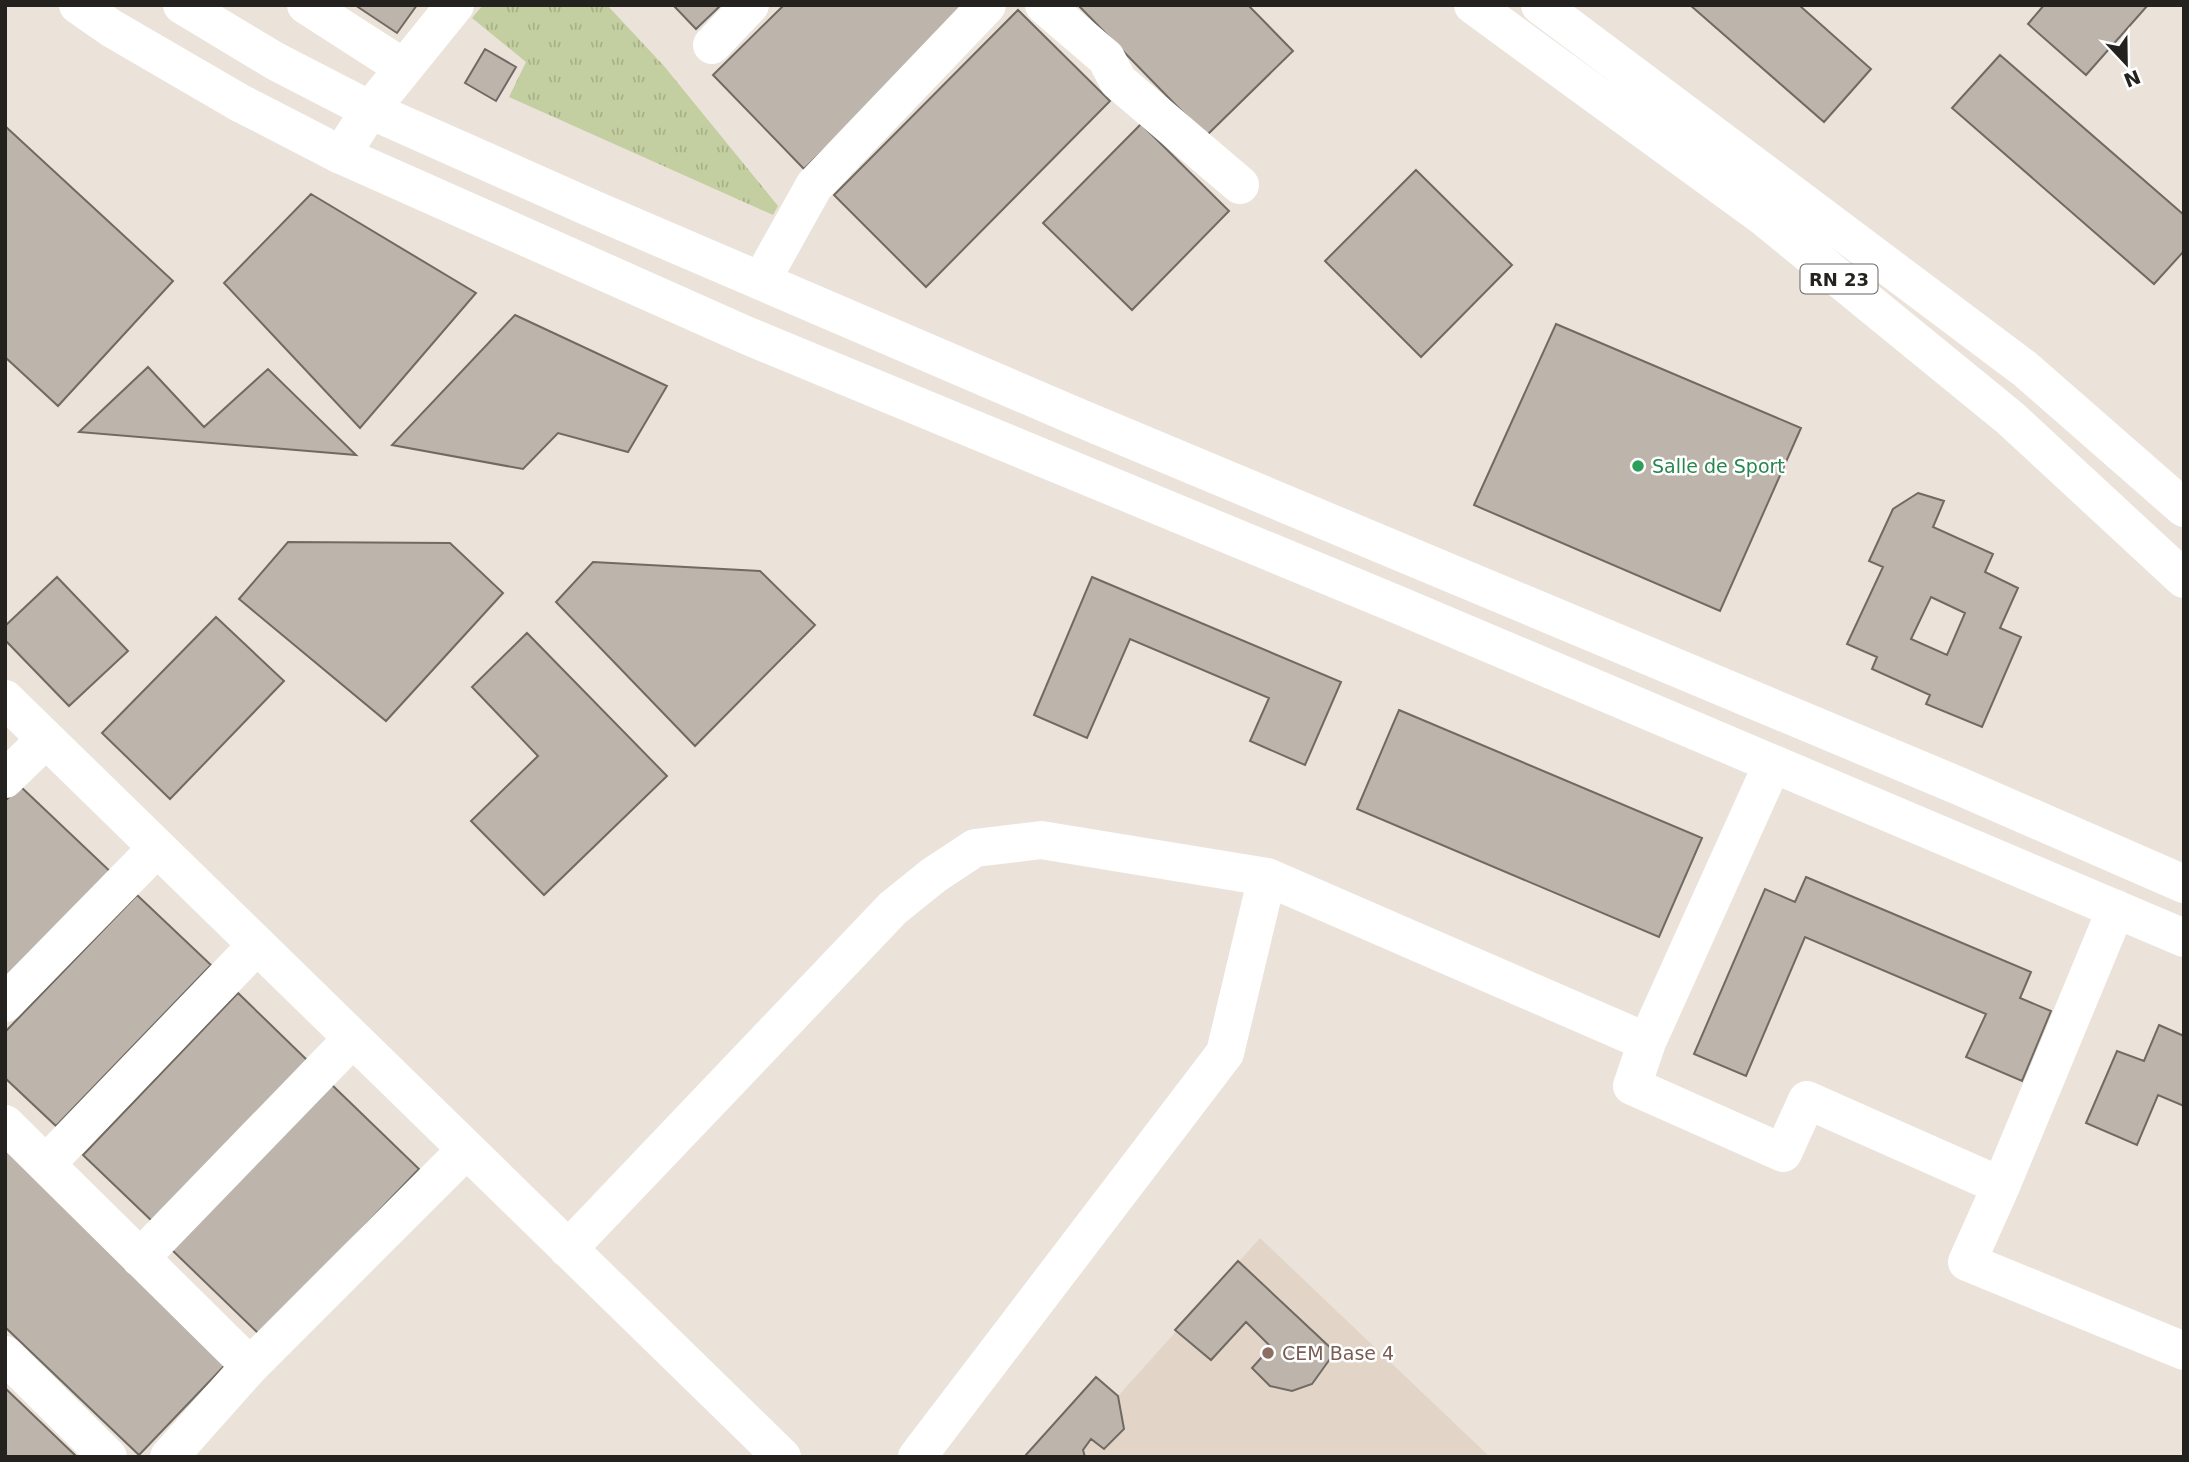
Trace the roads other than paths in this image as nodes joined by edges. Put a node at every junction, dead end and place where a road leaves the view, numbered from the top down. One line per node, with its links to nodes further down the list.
1 (78, 5): 13 (street)
2 (182, 5): 12 (street)
3 (306, 5): 11 (street)
4 (455, 5): 11 (street)
5 (750, 5): 10 (street)
6 (987, 5): 15 (street)
7 (1044, 5): 14 (street)
8 (1473, 5): 17 (street, RN 23)
9 (1540, 5): 16 (street, RN 23)
10 (712, 45)
11 (404, 68): 12 (street)
12 (370, 110): 13 (street); 15 (street)
13 (341, 155): 20 (street)
14 (1240, 185)
15 (761, 281): 24 (street)
16 (2184, 508)
17 (2184, 579)
18 (5, 699): 19 (street)
19 (46, 739): 21 (street); 22 (street)
20 (1772, 765): 25 (street); 30 (street)
21 (5, 779)
22 (157, 848): 27 (street); 28 (street)
23 (1267, 877): 30 (street); 35 (street); 43 (street)
24 (2184, 884)
25 (2116, 909): 26 (street); 34 (street)
26 (2184, 938)
27 (257, 946): 29 (street); 33 (street)
28 (5, 1003)
29 (352, 1039): 32 (street); 36 (street)
30 (1647, 1042): 34 (street)
31 (5, 1124): 33 (street)
32 (466, 1150): 35 (street); 39 (street)
33 (46, 1164): 36 (street)
34 (2001, 1186): 37 (street)
35 (568, 1249): 42 (street)
36 (140, 1258): 39 (street)
37 (2184, 1351)
38 (5, 1355): 40 (street)
39 (250, 1366): 41 (street)
40 (108, 1457)
41 (169, 1457)
42 (782, 1457)
43 (917, 1457)

